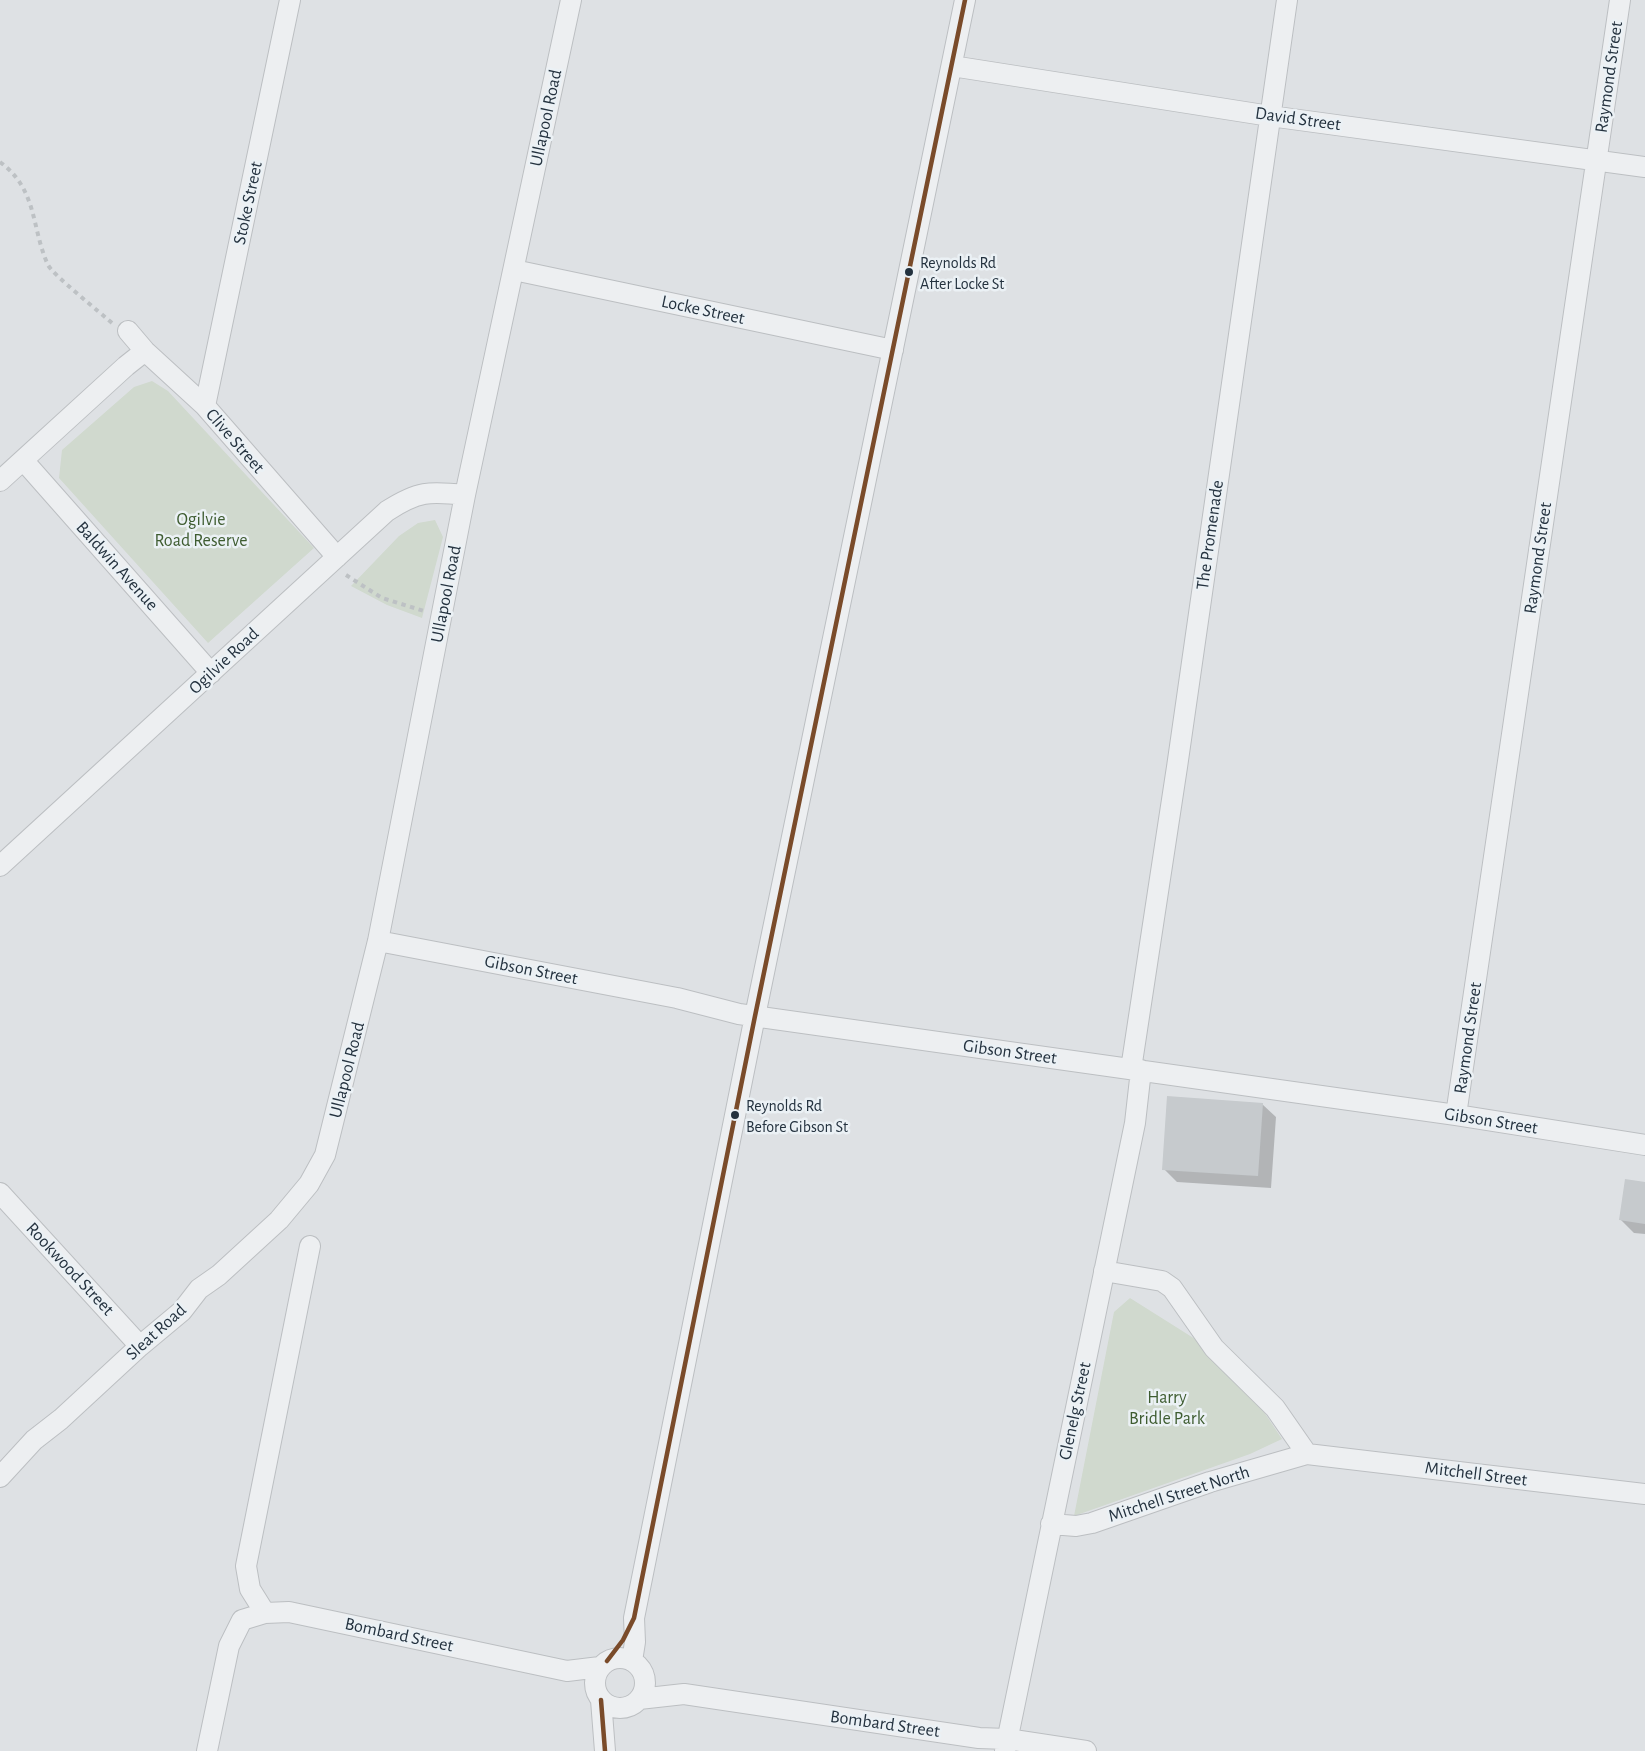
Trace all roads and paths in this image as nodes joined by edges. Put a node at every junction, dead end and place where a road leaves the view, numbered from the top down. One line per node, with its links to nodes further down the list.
1 (290, 0): 15 (street, Stoke Street)
2 (571, 0): 11 (street, Ullapool Road)
3 (965, 0): 6 (street)
4 (1287, 0): 7 (street, The Promenade)
5 (1620, 0): 8 (street, Raymond Street)
6 (952, 66): 7 (street, David Street); 13 (street)
7 (1270, 116): 8 (street, David Street); 26 (street, The Promenade)
8 (1597, 159): 10 (street, David Street); 27 (street, Raymond Street)
9 (0, 162): 12 (path)
10 (1645, 167)
11 (514, 270): 13 (street, Locke Street); 18 (street, Ullapool Road)
12 (128, 331): 14 (street, Clive Street)
13 (893, 350): 25 (street)
14 (145, 351): 15 (street, Clive Street); 16 (street)
15 (205, 406): 19 (street, Clive Street)
16 (22, 460): 17 (street); 22 (street, Baldwin Avenue)
17 (0, 481)
18 (465, 495): 19 (street, Ogilvie Road); 21 (street, Ullapool Road)
19 (336, 557): 22 (street, Ogilvie Road)
20 (346, 575): 21 (path)
21 (441, 617): 24 (street, Ullapool Road)
22 (212, 673): 23 (street, Ogilvie Road)
23 (0, 866)
24 (378, 941): 25 (street, Gibson Street); 29 (street, Ullapool Road)
25 (755, 1016): 26 (street, Gibson Street); 39 (street)
26 (1136, 1070): 27 (street, Gibson Street); 32 (street, Glenelg Street)
27 (1456, 1115): 28 (street, Gibson Street)
28 (1645, 1145)
29 (309, 1184): 33 (street, Sleat Road)
30 (0, 1193): 33 (street, Rookwood Street)
31 (310, 1246): 38 (street)
32 (1104, 1270): 34 (street); 37 (street, Glenelg Street)
33 (140, 1346): 35 (street, Sleat Road)
34 (1307, 1454): 36 (street, Mitchell Street); 37 (street, Mitchell Street North)
35 (0, 1477)
36 (1645, 1494)
37 (1051, 1524): 46 (street, Glenelg Street)
38 (265, 1612): 42 (street, Bombard Street); 47 (street)
39 (634, 1618): 40 (street); 41 (street)
40 (603, 1664): 41 (street); 42 (street, Bombard Street); 44 (street)
41 (638, 1667): 43 (street, Bombard Street); 45 (street)
42 (567, 1671): 44 (street, Bombard Street)
43 (684, 1694): 45 (street, Bombard Street); 46 (street, Bombard Street)
44 (599, 1696): 45 (street); 48 (street)
45 (632, 1703): 48 (street)
46 (1006, 1745): 49 (street, Bombard Street)
47 (207, 1751)
48 (606, 1751)
49 (1086, 1751)

